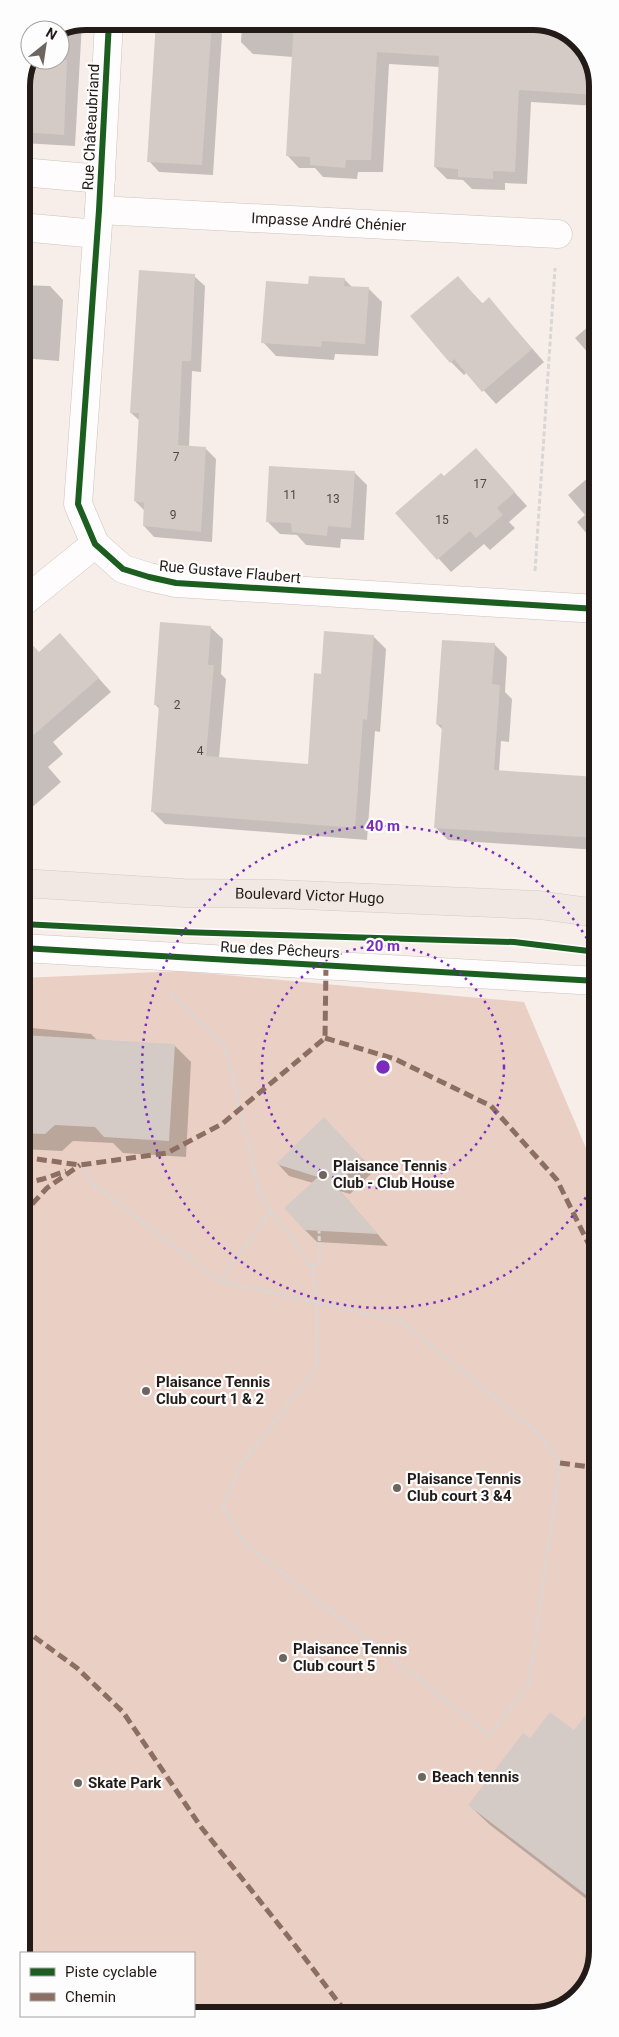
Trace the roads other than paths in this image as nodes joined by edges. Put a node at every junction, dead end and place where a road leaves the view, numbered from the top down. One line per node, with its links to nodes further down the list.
1 (109, 30): 3 (street, Rue Châteaubriand)
2 (30, 173): 3 (street, Rue Châteaubriand)
3 (101, 179): 4 (street, Rue Châteaubriand)
4 (98, 222): 5 (street); 6 (street, Impasse André Chénier); 7 (street, Rue Gustave Flaubert)
5 (30, 226)
6 (558, 234)
7 (95, 544): 8 (street); 9 (street, Rue Gustave Flaubert)
8 (30, 597)
9 (589, 608)
10 (30, 883): 11 (main road, Boulevard Victor Hugo)
11 (589, 912)
12 (30, 948): 13 (street, Rue des Pêcheurs)
13 (589, 981)

